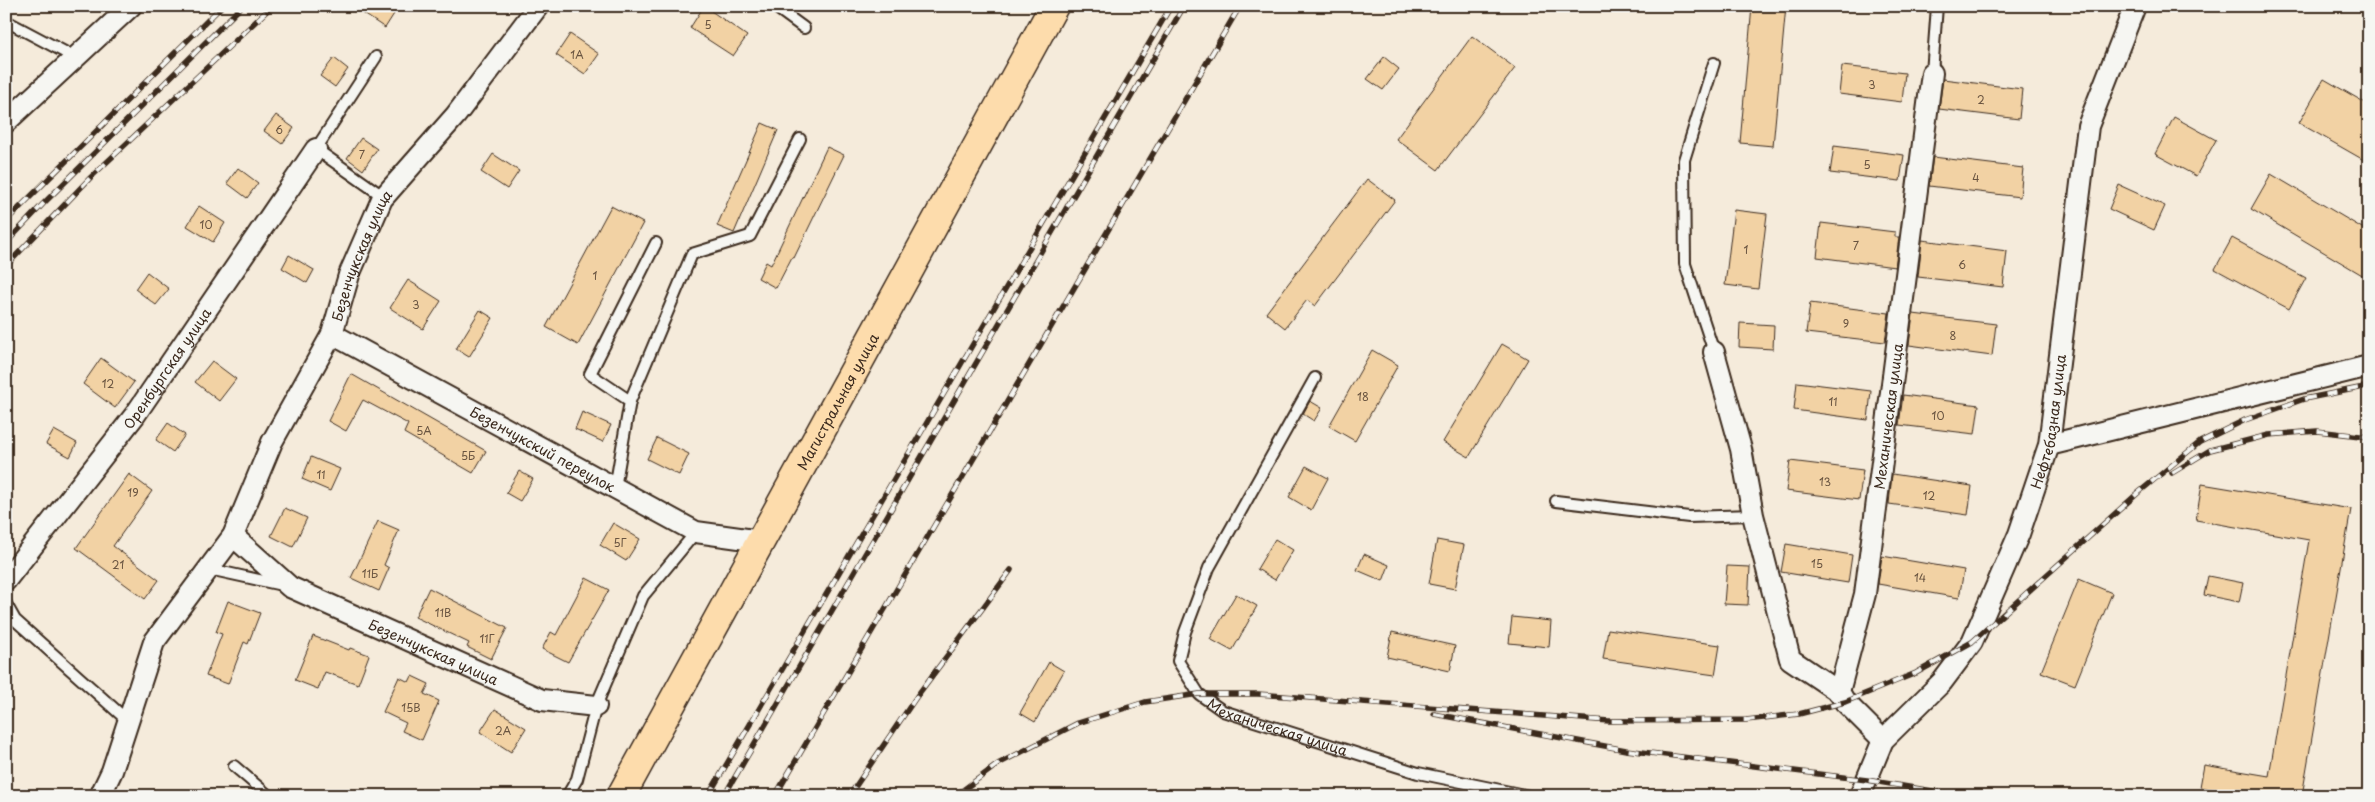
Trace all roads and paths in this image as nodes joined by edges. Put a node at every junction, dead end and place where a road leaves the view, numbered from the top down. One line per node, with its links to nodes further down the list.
1 (131, 6): 9 (street)
2 (538, 6): 16 (street, Безенчукская улица)
3 (774, 6): 8 (lane)
4 (1054, 6): 29 (main road, Магистральная улица)
5 (1937, 6): 12 (lane)
6 (2135, 6): 23 (street, Нефтебазная улица)
7 (6, 21): 9 (lane)
8 (804, 28)
9 (74, 57): 13 (street)
10 (376, 57): 15 (lane)
11 (1714, 63): 19 (lane)
12 (1932, 73): 34 (street, Механическая улица)
13 (6, 122)
14 (800, 139): 22 (lane)
15 (316, 149): 16 (lane); 31 (street, Оренбургская улица)
16 (384, 197): 18 (street, Безенчукская улица)
17 (656, 243): 22 (lane)
18 (332, 334): 24 (street, Безенчукский переулок); 28 (street, Безенчукская улица)
19 (1714, 352): 26 (street)
20 (2369, 366): 23 (street)
21 (1315, 378): 43 (lane, Механическая улица)
22 (630, 401): 24 (lane)
23 (2049, 445): 37 (street, Нефтебазная улица)
24 (615, 488): 27 (street, Безенчукский переулок)
25 (1556, 501): 26 (lane)
26 (1753, 515): 34 (street)
27 (696, 532): 29 (street, Безенчукский переулок); 35 (lane)
28 (233, 536): 30 (street, Безенчукская улица); 32 (street, Безенчукская улица)
29 (761, 541): 42 (main road, Магистральная улица)
30 (208, 569): 32 (lane); 36 (street, Безенчукская улица)
31 (6, 580)
32 (290, 587): 35 (street, Безенчукская улица)
33 (6, 604): 36 (lane)
34 (1839, 692): 37 (street)
35 (596, 706): 41 (lane)
36 (128, 721): 39 (street, Безенчукская улица)
37 (1883, 740): 44 (street, Нефтебазная улица)
38 (234, 766): 40 (lane)
39 (100, 796)
40 (269, 796)
41 (567, 796)
42 (621, 796)
43 (1529, 796)
44 (1860, 796)

